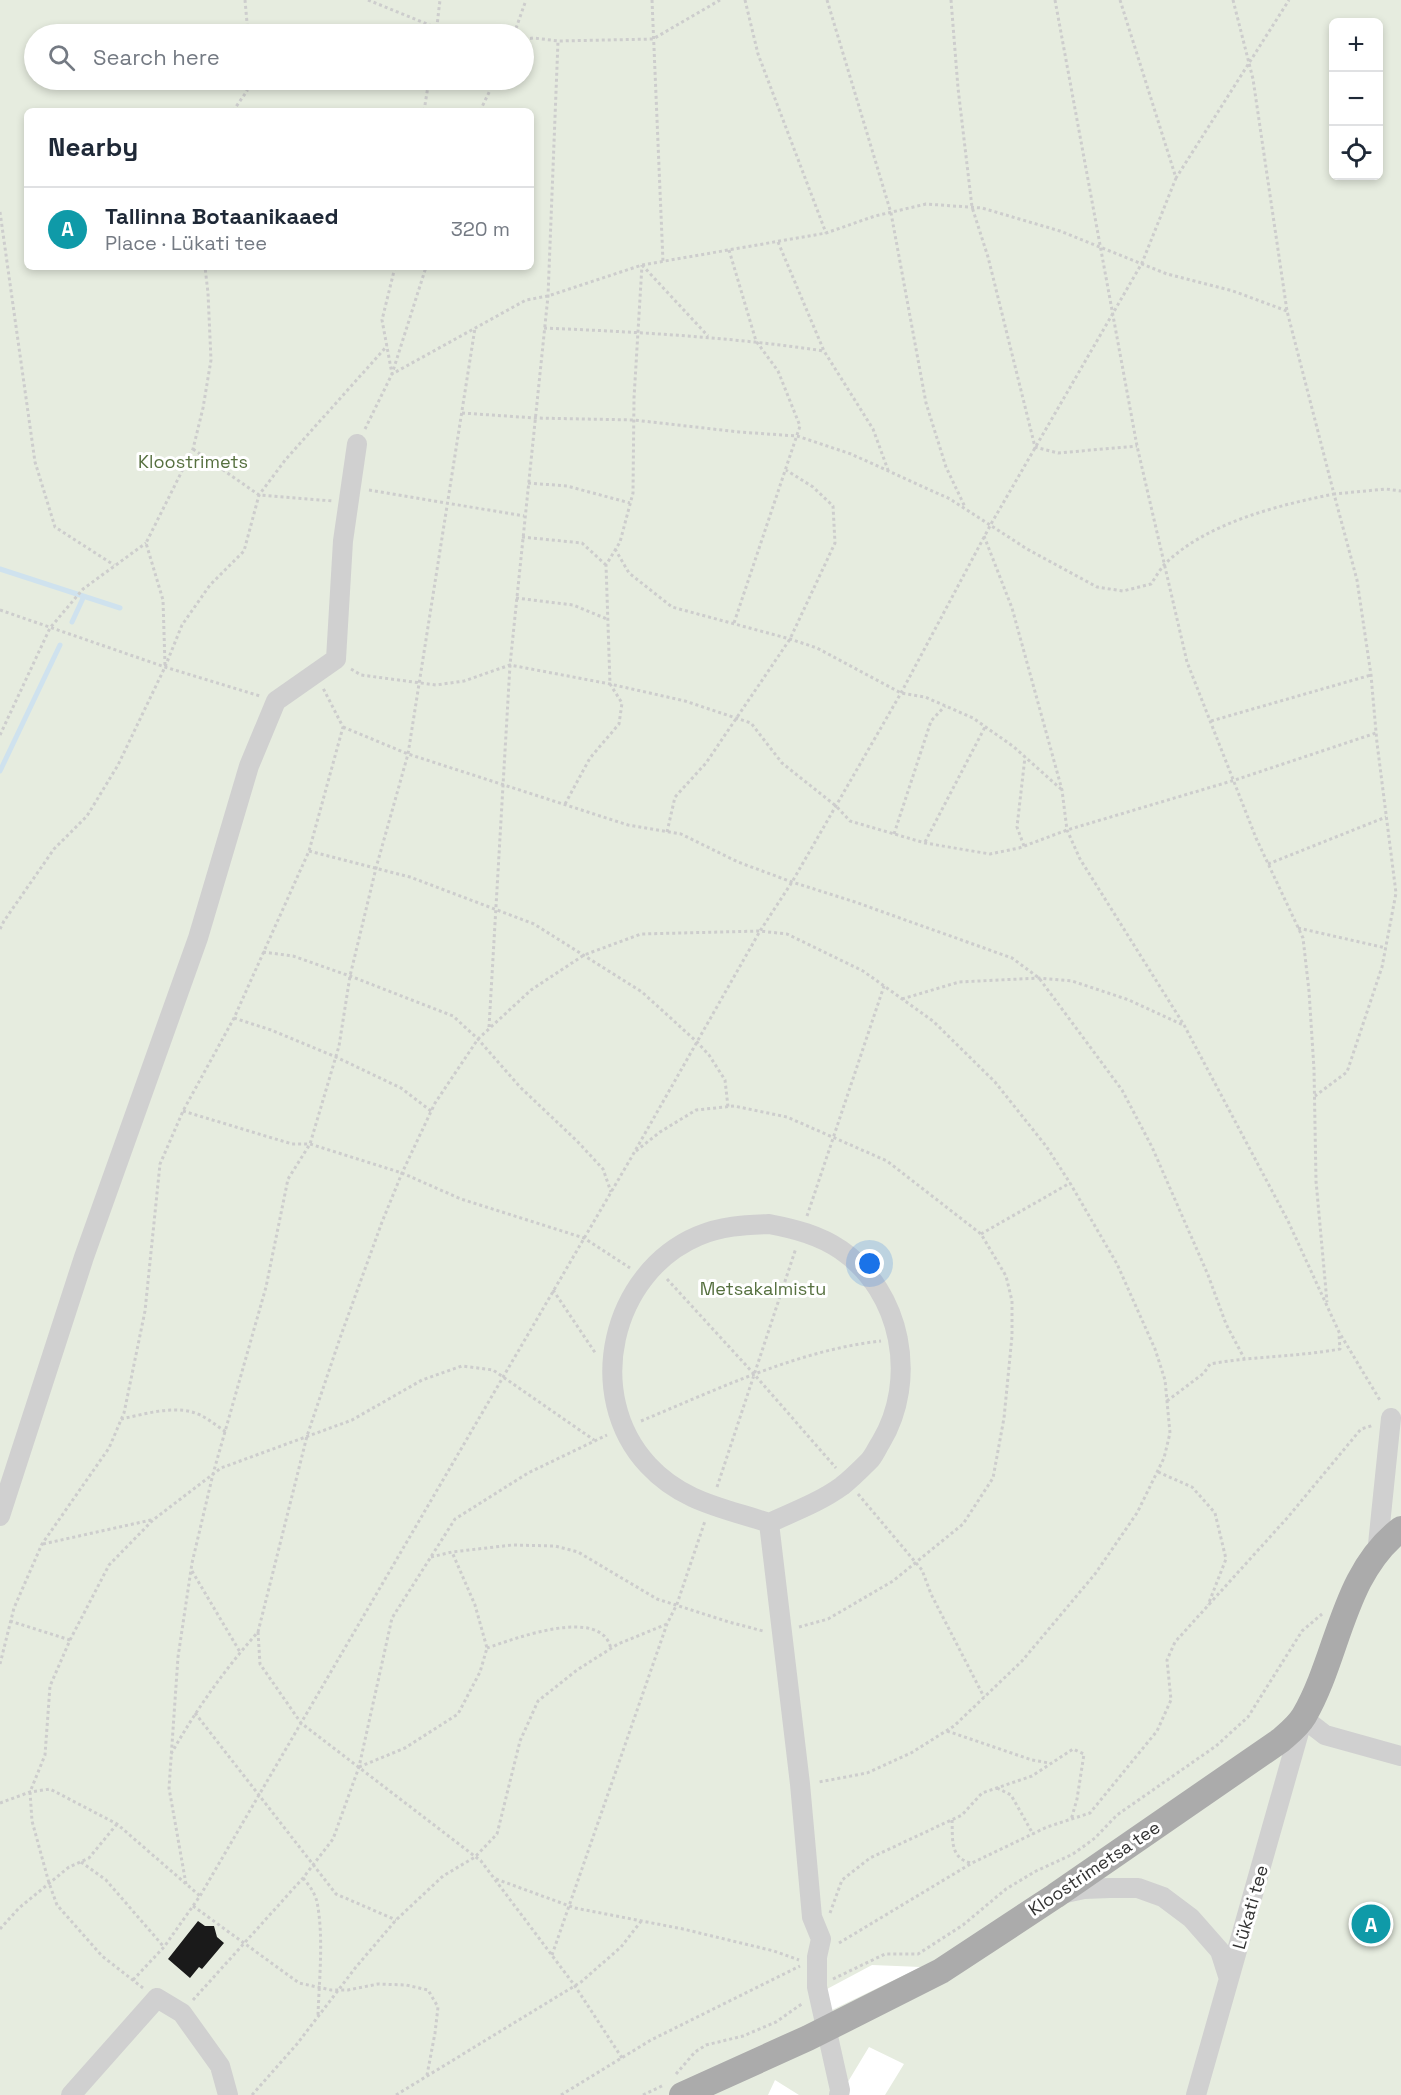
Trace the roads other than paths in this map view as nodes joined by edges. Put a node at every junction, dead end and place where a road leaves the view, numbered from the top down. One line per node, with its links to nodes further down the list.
1 (357, 444): 3 (street)
2 (1391, 1418): 6 (street)
3 (0, 1516)
4 (769, 1523): 4 (street); 11 (street)
5 (1401, 1529): 6 (main road, Kloostrimetsa tee)
6 (1377, 1554): 7 (main road, Kloostrimetsa tee)
7 (1303, 1718): 8 (street); 9 (main road, Kloostrimetsa tee); 10 (street, Lükati tee)
8 (1401, 1756)
9 (1055, 1896): 10 (street); 11 (main road, Kloostrimetsa tee)
10 (1229, 1979): 16 (street, Lükati tee)
11 (826, 2030): 12 (main road, Kloostrimetsa tee); 15 (street)
12 (675, 2084)
13 (71, 2095): 14 (street)
14 (228, 2095)
15 (839, 2095)
16 (1196, 2095)

